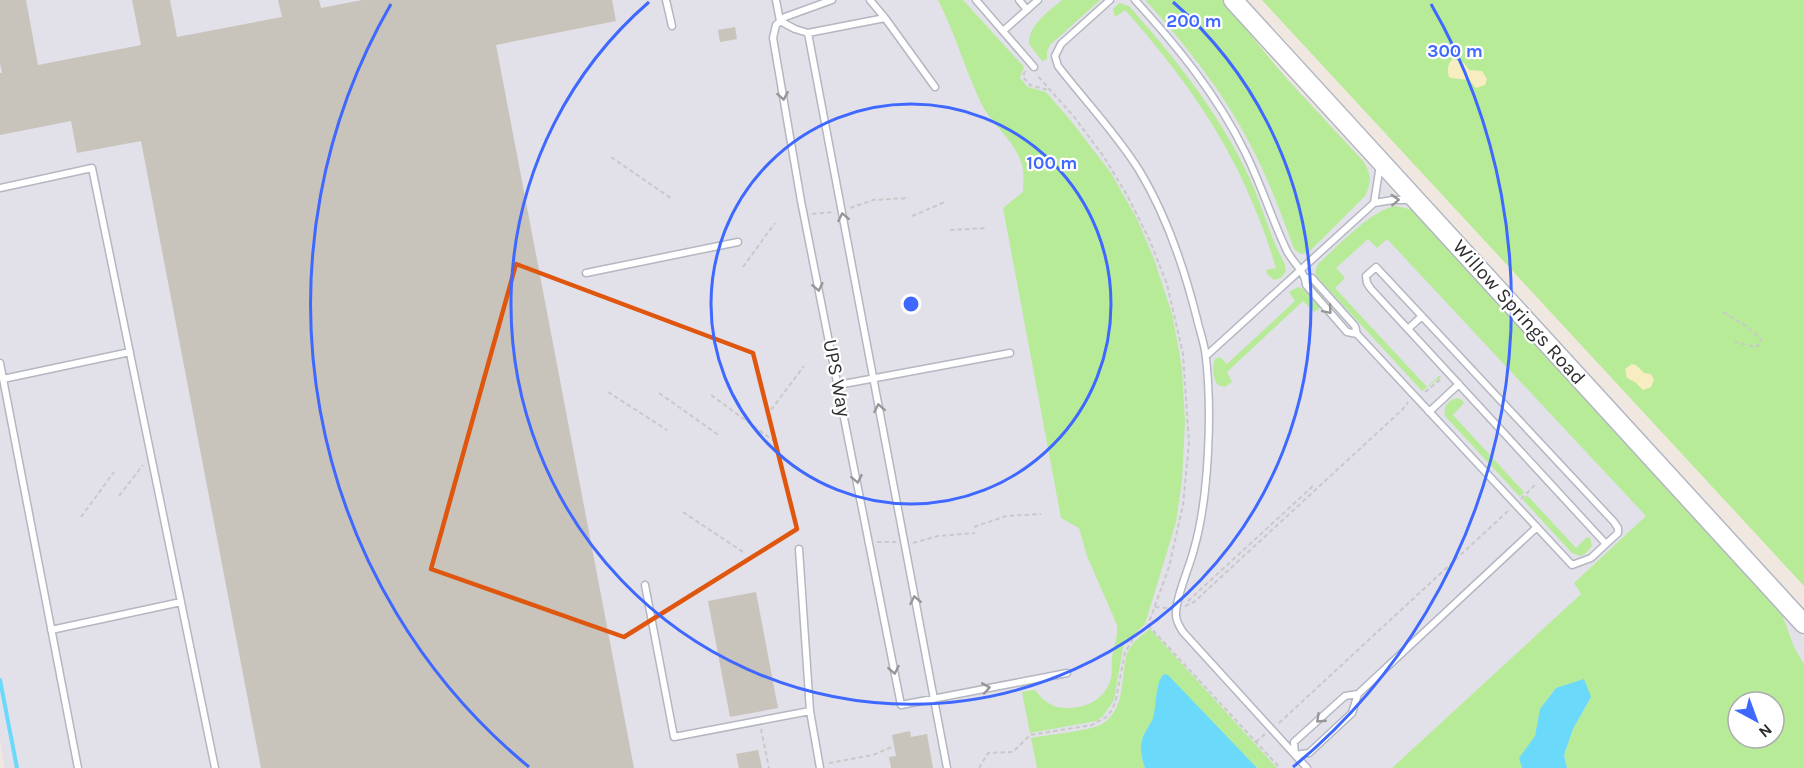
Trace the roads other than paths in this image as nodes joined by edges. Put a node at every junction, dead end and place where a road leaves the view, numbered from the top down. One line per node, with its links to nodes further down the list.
1 (666, 0): 14 (lane)
2 (776, 0): 13 (lane)
3 (832, 0): 13 (lane)
4 (870, 0): 12 (lane)
5 (976, 0): 15 (lane)
6 (1019, 0): 11 (lane)
7 (1038, 0): 11 (lane)
8 (1110, 0): 32 (lane)
9 (1135, 0): 24 (lane)
10 (1233, 0): 19 (main road, Willow Springs Road)
11 (1027, 10): 15 (lane)
12 (885, 18): 16 (lane); 18 (lane)
13 (780, 21): 16 (lane); 37 (lane, UPS Way, one-way to 37)
14 (672, 26)
15 (1003, 31): 17 (lane)
16 (808, 33): 35 (lane, UPS Way, one-way to 16)
17 (1034, 67)
18 (935, 87)
19 (1380, 161): 21 (main road, Willow Springs Road); 22 (lane)
20 (0, 188): 30 (lane)
21 (1416, 200): 22 (lane, one-way to 21); 44 (main road, Willow Springs Road)
22 (1374, 203): 24 (lane)
23 (738, 242): 25 (lane)
24 (1300, 271): 26 (lane); 32 (lane)
25 (586, 273)
26 (1306, 278): 29 (lane); 29 (lane, one-way to 29)
27 (1422, 316): 28 (lane); 28 (lane); 40 (lane)
28 (1408, 329): 36 (lane)
29 (1358, 334): 38 (lane)
30 (130, 352): 34 (lane); 43 (lane)
31 (1010, 353): 35 (lane)
32 (1206, 356): 50 (lane)
33 (0, 363): 34 (lane)
34 (3, 379): 45 (lane)
35 (874, 379): 37 (lane); 48 (lane, UPS Way, one-way to 35)
36 (1459, 384): 38 (lane); 40 (lane)
37 (838, 385): 48 (lane, UPS Way, one-way to 48)
38 (1429, 412): 39 (lane)
39 (1537, 527): 40 (lane); 47 (lane)
40 (1606, 544)
41 (799, 549): 49 (lane)
42 (645, 585): 49 (lane)
43 (181, 602): 45 (lane); 53 (lane)
44 (1804, 624)
45 (51, 630): 52 (lane)
46 (1067, 673): 48 (lane, UPS Way, one-way to 46)
47 (1358, 694): 50 (lane); 50 (lane, one-way to 50)
48 (934, 699): 54 (lane, UPS Way)
49 (810, 711): 51 (lane)
50 (1295, 755): 55 (lane)
51 (820, 766)
52 (78, 768)
53 (215, 768)
54 (947, 768)
55 (1307, 768)

